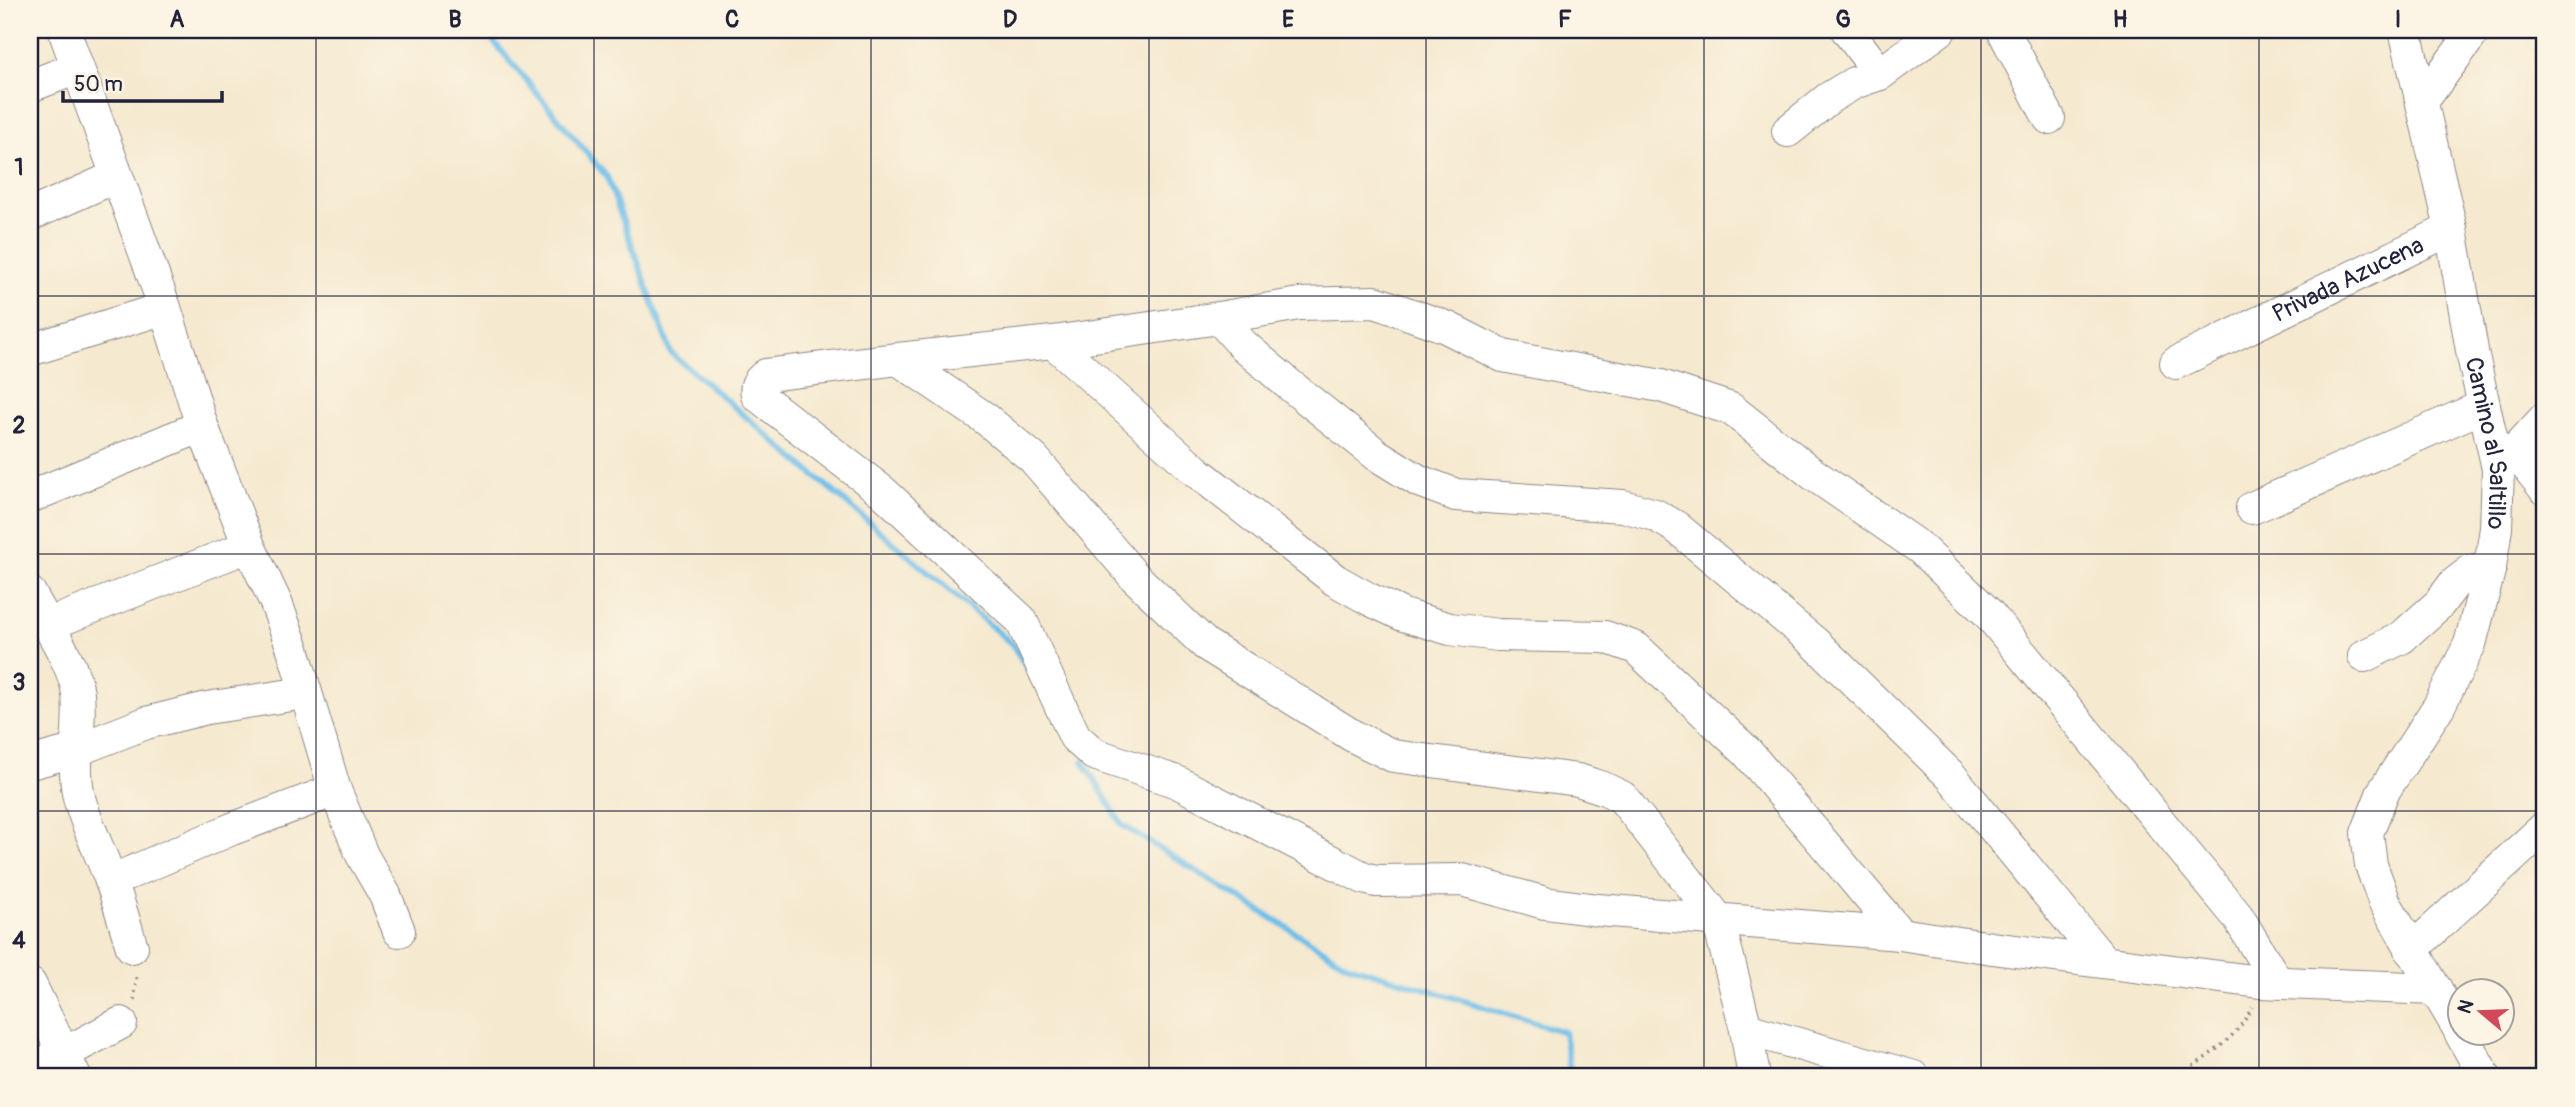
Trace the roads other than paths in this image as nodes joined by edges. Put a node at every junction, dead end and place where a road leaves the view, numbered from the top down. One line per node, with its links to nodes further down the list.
1 (64, 30): 7 (street)
2 (1847, 30): 8 (street)
3 (1940, 30): 8 (street)
4 (2003, 30): 11 (street)
5 (2405, 30): 10 (street, Camino al Saltillo)
6 (2475, 30): 10 (street)
7 (77, 68): 9 (street); 13 (street)
8 (1881, 74): 12 (street)
9 (30, 86)
10 (2423, 100): 15 (street, Camino al Saltillo)
11 (2049, 118)
12 (1788, 131)
13 (117, 176): 14 (street); 16 (street)
14 (30, 215)
15 (2451, 229): 21 (street, Privada Azucena); 22 (street, Camino al Saltillo)
16 (165, 308): 19 (street); 24 (street)
17 (1219, 318): 18 (street); 45 (street); 46 (street)
18 (1053, 342): 20 (street); 42 (street)
19 (30, 350)
20 (898, 359): 40 (street); 40 (street)
21 (2176, 363)
22 (2484, 406): 25 (street, Camino al Saltillo); 28 (street)
23 (2545, 418): 25 (street)
24 (202, 426): 27 (street); 29 (street)
25 (2507, 460): 26 (street); 30 (street, Camino al Saltillo)
26 (2545, 489)
27 (30, 497)
28 (2252, 508)
29 (249, 546): 32 (street); 34 (street)
30 (2490, 567): 33 (street); 44 (street, Camino al Saltillo)
31 (30, 593): 32 (street)
32 (47, 625): 35 (street)
33 (2364, 656)
34 (304, 693): 35 (street); 37 (street)
35 (76, 750): 36 (street); 39 (street)
36 (30, 763)
37 (335, 790): 39 (street); 41 (street)
38 (2544, 830): 44 (street)
39 (111, 881): 43 (street)
40 (1718, 919): 42 (street); 51 (street)
41 (400, 931)
42 (1900, 934): 45 (street)
43 (132, 947)
44 (2411, 950): 48 (street)
45 (2104, 962): 46 (street)
46 (2268, 982): 48 (street)
47 (30, 984): 53 (street)
48 (2436, 989): 49 (street)
49 (2446, 1007)
50 (121, 1023): 53 (street)
51 (1746, 1029): 55 (street); 56 (street)
52 (2469, 1048): 57 (street)
53 (69, 1066): 54 (street)
54 (30, 1069)
55 (1754, 1077)
56 (1914, 1077)
57 (2486, 1077)

